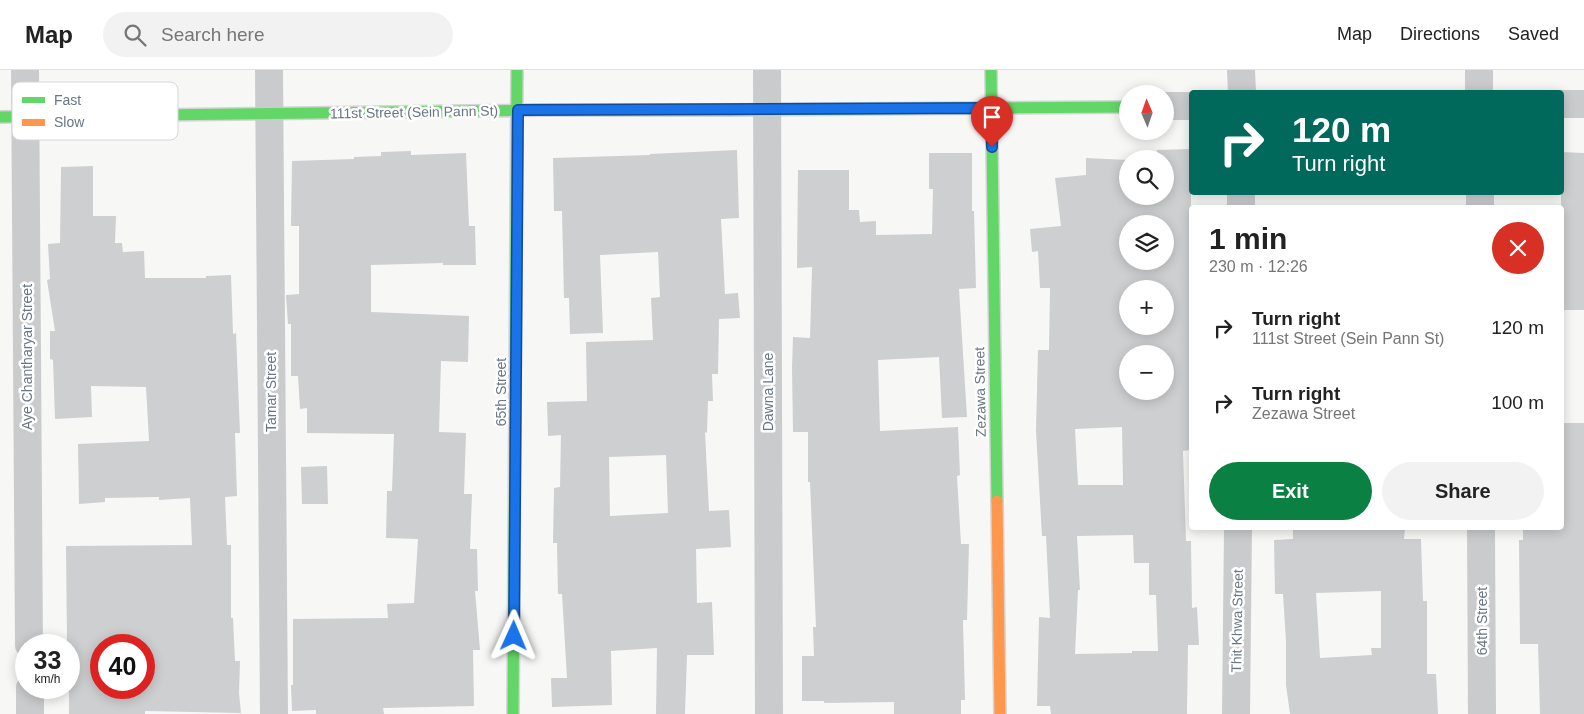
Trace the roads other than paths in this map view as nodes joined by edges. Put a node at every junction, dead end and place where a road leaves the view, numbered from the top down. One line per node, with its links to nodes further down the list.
1 (269, 70): 17 (street, Tamar Street)
2 (517, 70): 15 (street, 65th Street)
3 (766, 70): 16 (street, Dawna Lane)
4 (991, 70): 14 (street, Zezawa Street)
5 (1241, 70): 7 (street)
6 (1479, 70): 8 (street)
7 (1242, 90)
8 (1479, 90)
9 (1564, 104): 10 (street)
10 (1584, 104)
11 (1174, 106): 12 (street)
12 (1189, 106)
13 (1119, 107): 14 (street, 111st Street (Sein Pann St))
14 (991, 108): 16 (street, 111st Street (Sein Pann St)); 28 (street, Zezawa Street)
15 (518, 110): 16 (street, 111st Street (Sein Pann St)); 17 (street, 111st Street (Sein Pann St)); 26 (street, 65th Street)
16 (768, 110): 27 (street, Dawna Lane)
17 (269, 114): 18 (street, 111st Street (Sein Pann St)); 25 (street, Tamar Street)
18 (178, 115)
19 (14, 140): 22 (street, Aye Chantharyar Street)
20 (1238, 530): 29 (street, Thit Khwa Street)
21 (1481, 530): 30 (street, 64th Street)
22 (29, 634)
23 (30, 699): 24 (street)
24 (30, 714)
25 (274, 714)
26 (513, 714)
27 (770, 714)
28 (1000, 714)
29 (1236, 714)
30 (1482, 714)

